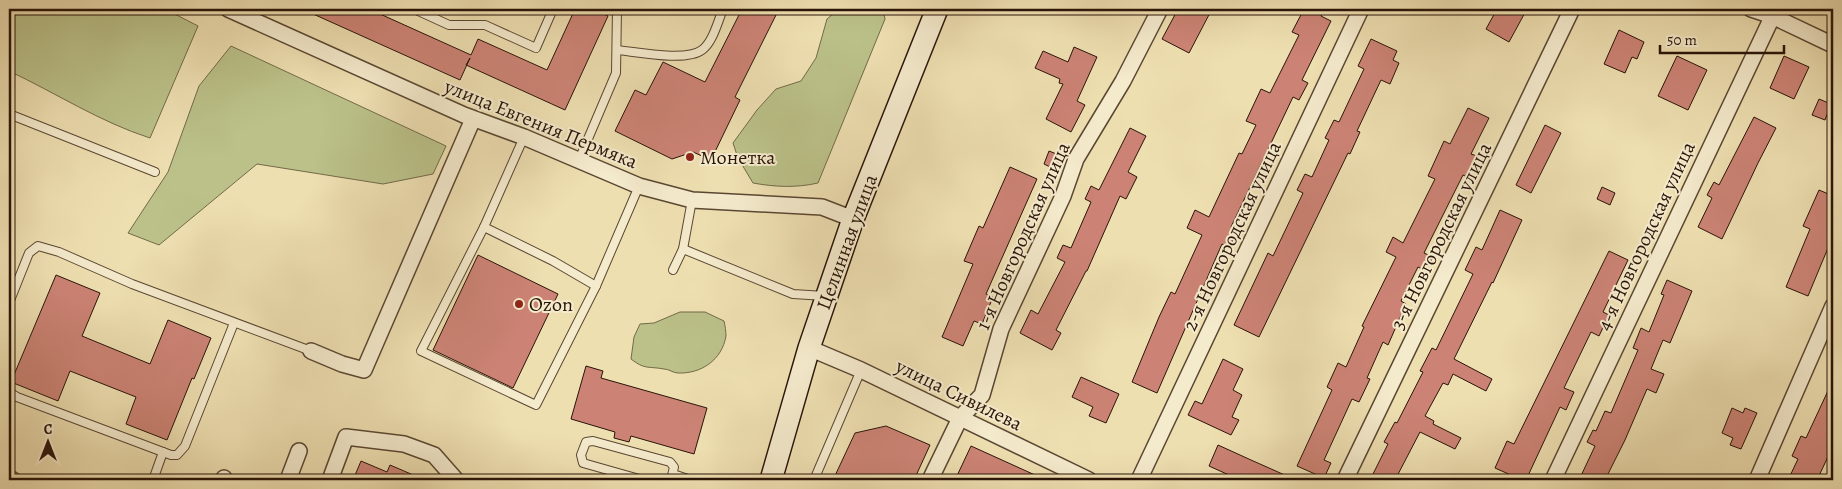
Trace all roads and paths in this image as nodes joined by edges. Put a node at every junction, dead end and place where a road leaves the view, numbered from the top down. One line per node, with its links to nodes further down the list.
1 (228, 9): 11 (street, улица Евгения Пермяка)
2 (414, 9): 3 (lane)
3 (553, 9)
4 (617, 9): 14 (lane)
5 (723, 9): 14 (lane)
6 (937, 9): 22 (main road, Целинная улица)
7 (1160, 9): 35 (street, 1-я Новгородская улица)
8 (1361, 9): 51 (street, 2-я Новгородская улица)
9 (1572, 9): 52 (street, 3-я Новгородская улица)
10 (1751, 9): 12 (street)
11 (243, 12): 16 (street, улица Евгения Пермяка)
12 (1774, 13): 13 (street); 53 (street, 4-я Новгородская улица)
13 (1833, 45)
14 (617, 50): 18 (lane)
15 (9, 114): 19 (lane)
16 (473, 119): 17 (street, улица Евгения Пермяка); 32 (street)
17 (524, 137): 18 (street, улица Евгения Пермяка); 23 (lane)
18 (579, 160): 20 (street, улица Евгения Пермяка)
19 (155, 172)
20 (639, 186): 21 (street, улица Евгения Пермяка); 26 (lane)
21 (692, 200): 22 (street, улица Евгения Пермяка); 24 (lane)
22 (853, 219): 27 (main road, Целинная улица)
23 (484, 227): 26 (lane); 26 (lane)
24 (683, 249): 25 (lane); 27 (lane)
25 (673, 270)
26 (596, 286)
27 (827, 296): 31 (main road, Целинная улица)
28 (9, 303): 30 (lane)
29 (1833, 306): 54 (street)
30 (234, 323): 32 (lane); 37 (lane)
31 (810, 348): 33 (street, улица Сивилева); 47 (main road, Целинная улица)
32 (311, 351)
33 (860, 370): 35 (street, улица Сивилева); 48 (lane)
34 (9, 392): 37 (lane)
35 (960, 418): 49 (street, 1-я Новгородская улица); 50 (street, улица Сивилева)
36 (299, 450): 42 (street)
37 (163, 452): 41 (lane)
38 (672, 477): 45 (lane); 46 (lane)
39 (9, 478): 40 (street)
40 (13, 480)
41 (153, 480)
42 (288, 480)
43 (330, 480): 44 (street)
44 (456, 480)
45 (644, 480)
46 (690, 480)
47 (771, 480)
48 (814, 480)
49 (930, 480)
50 (1089, 480)
51 (1139, 480)
52 (1345, 480)
53 (1553, 480)
54 (1757, 480)

